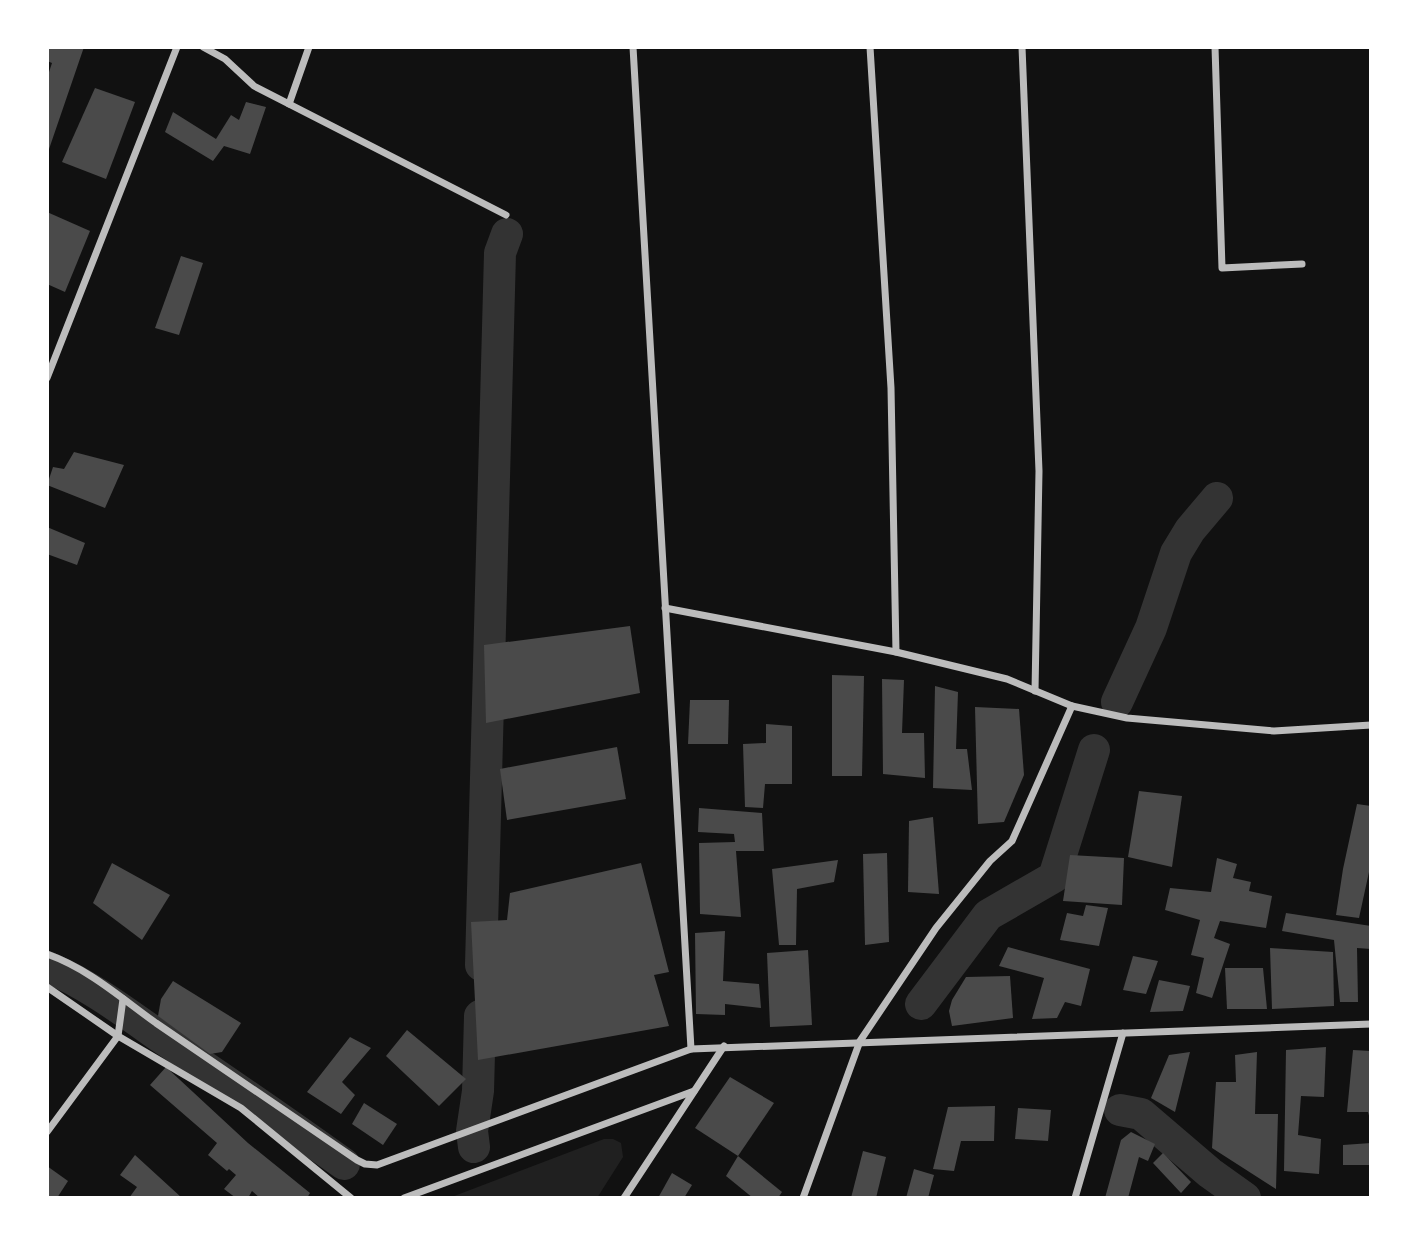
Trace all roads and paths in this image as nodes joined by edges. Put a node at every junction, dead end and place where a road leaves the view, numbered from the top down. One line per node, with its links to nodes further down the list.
1 (177, 47): 11 (street)
2 (203, 47): 8 (street)
3 (309, 47): 8 (street)
4 (633, 47): 12 (street)
5 (870, 47): 13 (street)
6 (1022, 47): 14 (street)
7 (1215, 47): 10 (street)
8 (289, 104): 9 (street)
9 (506, 215)
10 (1302, 264)
11 (47, 378)
12 (665, 608): 13 (street); 25 (street)
13 (896, 652): 14 (street)
14 (1035, 691): 15 (street)
15 (1072, 706): 16 (street); 23 (street)
16 (1371, 725)
17 (47, 954): 19 (street)
18 (47, 987): 22 (street)
19 (123, 999): 22 (street); 25 (street)
20 (1371, 1024): 21 (street)
21 (1123, 1033): 23 (street); 32 (street)
22 (118, 1036): 27 (street); 28 (street)
23 (860, 1041): 24 (street); 31 (street)
24 (724, 1046): 25 (street); 26 (street)
25 (691, 1048)
26 (694, 1091): 29 (street); 30 (street)
27 (47, 1132)
28 (351, 1198)
29 (404, 1198)
30 (624, 1198)
31 (803, 1198)
32 (1075, 1198)

